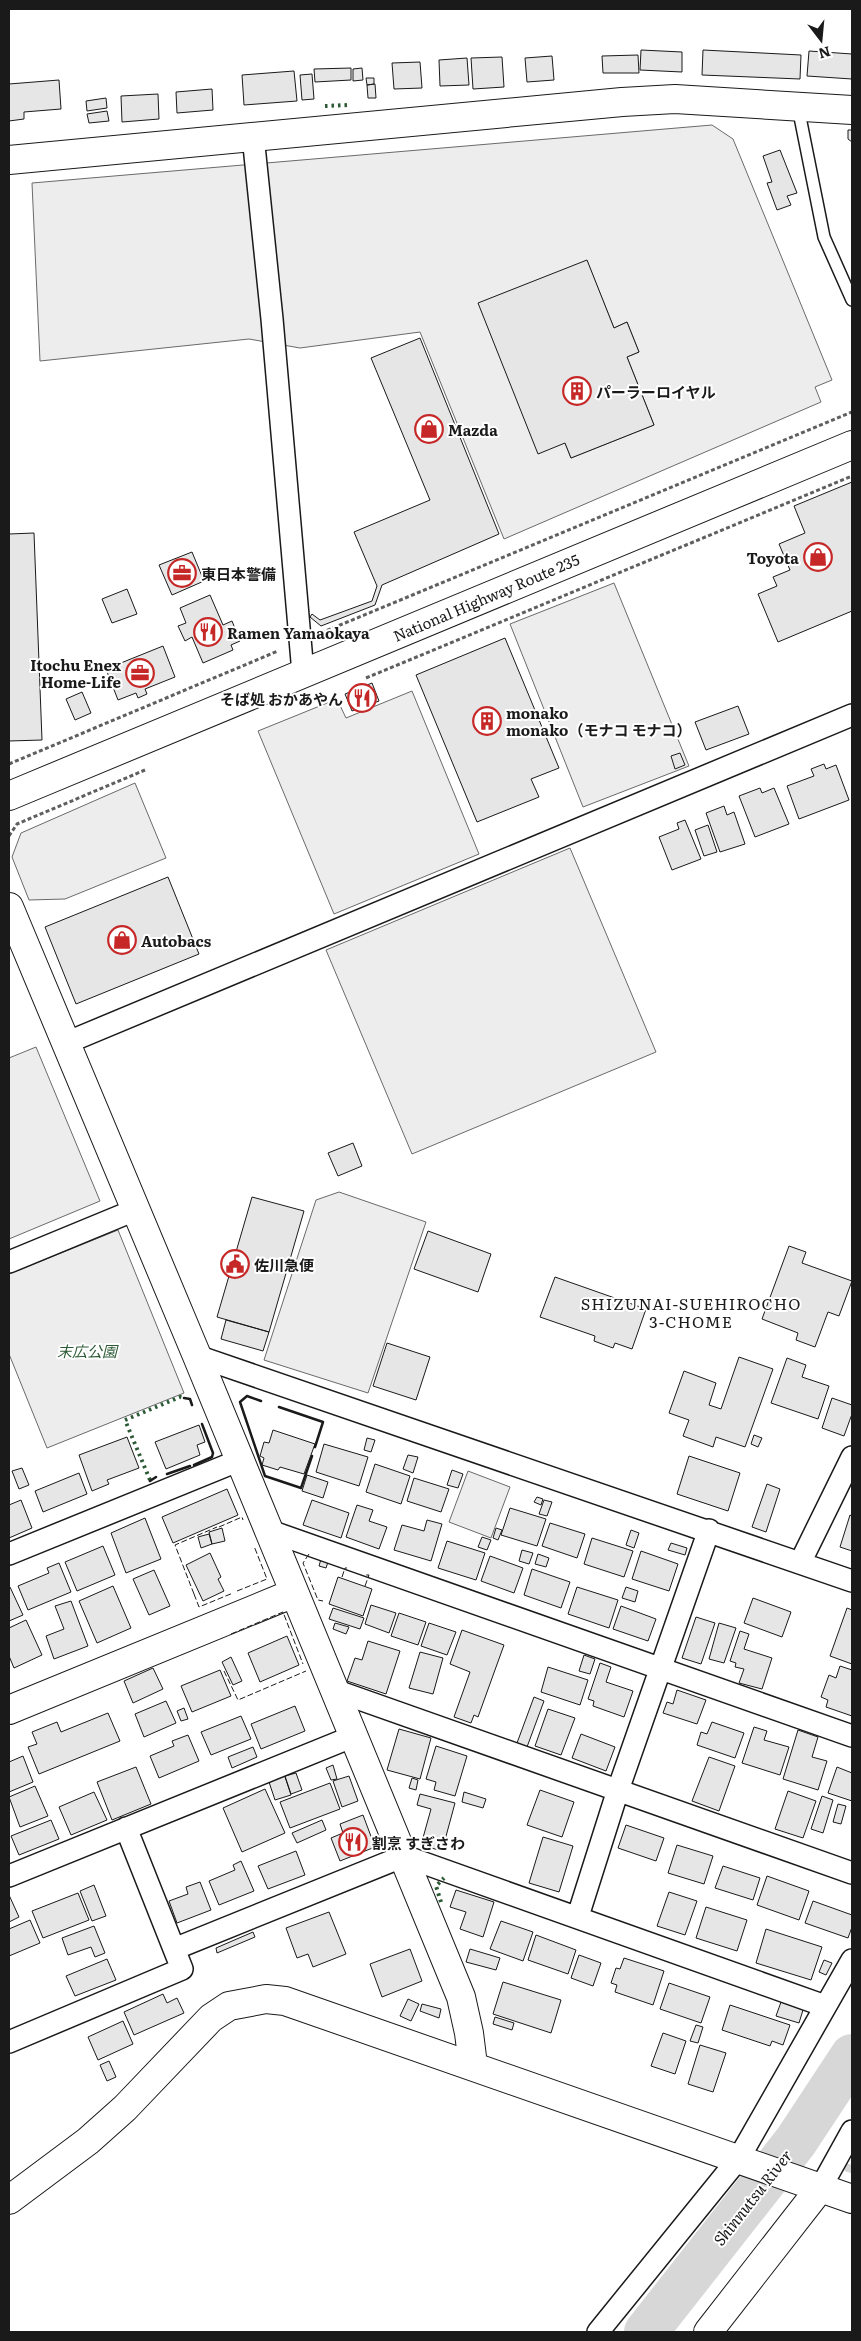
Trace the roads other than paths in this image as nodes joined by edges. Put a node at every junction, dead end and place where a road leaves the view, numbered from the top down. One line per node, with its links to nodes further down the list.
1 (798, 105): 2 (main road); 3 (main road); 5 (lane)
2 (852, 110)
3 (253, 136): 4 (main road); 7 (street)
4 (9, 160)
5 (852, 300)
6 (852, 445): 7 (main road, National Highway Route 235)
7 (303, 673): 9 (main road, National Highway Route 235)
8 (852, 715): 11 (street)
9 (9, 796)
10 (9, 906): 11 (main road)
11 (66, 1043): 12 (main road)
12 (135, 1210): 13 (street); 14 (main road)
13 (9, 1262)
14 (197, 1356): 16 (main road); 17 (street)
15 (852, 1457): 20 (street)
16 (240, 1460): 18 (main road); 19 (street)
17 (709, 1530): 20 (street); 23 (street)
18 (270, 1531): 22 (main road); 23 (street)
19 (9, 1554)
20 (800, 1563): 21 (street)
21 (852, 1581)
22 (294, 1592): 24 (main road); 25 (main road)
23 (660, 1669): 27 (street); 28 (street)
24 (334, 1690): 26 (main road); 28 (street)
25 (9, 1710)
26 (354, 1736): 29 (street); 30 (main road)
27 (852, 1736)
28 (618, 1790): 31 (street); 33 (street)
29 (126, 1828): 32 (street); 34 (street)
30 (404, 1856): 33 (street); 34 (street); 38 (main road)
31 (852, 1874)
32 (9, 1876)
33 (578, 1916): 36 (street)
34 (174, 1949): 37 (street)
35 (852, 1960): 36 (street)
36 (826, 2006): 40 (street)
37 (9, 2042)
38 (473, 2066): 40 (main road); 43 (main road)
39 (852, 2131): 41 (street)
40 (747, 2160): 41 (main road); 44 (street)
41 (810, 2183): 42 (main road); 45 (main road)
42 (852, 2198)
43 (9, 2200)
44 (598, 2332)
45 (708, 2332)

